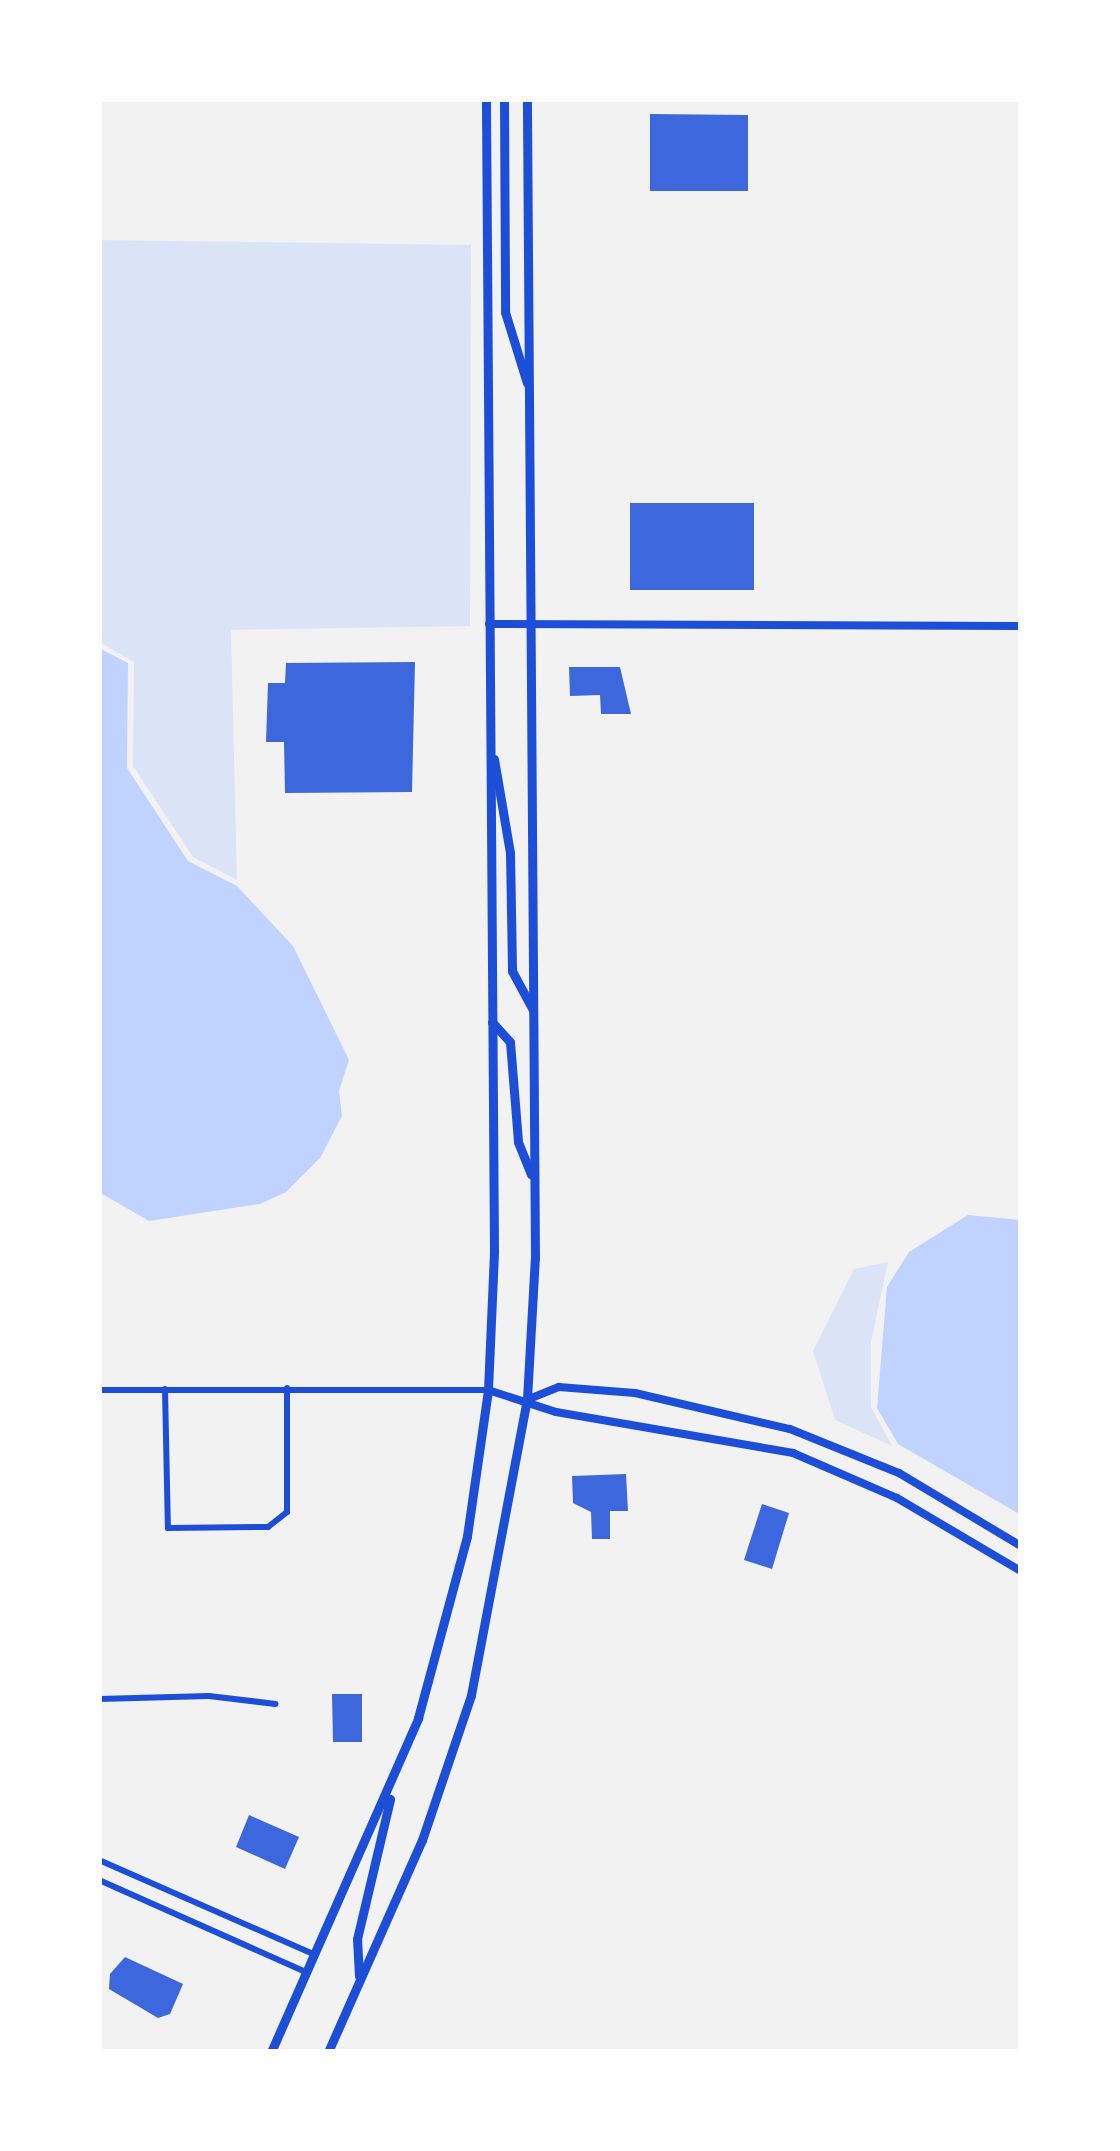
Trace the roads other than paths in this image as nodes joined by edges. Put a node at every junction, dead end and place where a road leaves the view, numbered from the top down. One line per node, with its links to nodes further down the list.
1 (486, 99): 5 (highway)
2 (504, 99): 4 (highway)
3 (527, 99): 4 (highway)
4 (529, 388): 6 (highway)
5 (489, 624): 6 (street); 8 (highway)
6 (530, 624): 7 (street); 9 (highway)
7 (1021, 626)
8 (489, 728): 9 (highway); 10 (highway)
9 (533, 1010): 11 (highway)
10 (492, 1022): 11 (highway); 15 (highway)
11 (534, 1181): 16 (highway)
12 (287, 1388): 13 (street); 13 (street); 15 (street)
13 (166, 1389): 14 (street)
14 (99, 1390)
15 (488, 1390): 16 (street); 21 (highway)
16 (527, 1399): 17 (street); 18 (street); 26 (highway)
17 (1021, 1546)
18 (1021, 1571)
19 (99, 1699): 20 (street)
20 (277, 1705)
21 (391, 1788): 24 (highway); 26 (highway)
22 (99, 1860): 24 (street)
23 (99, 1880): 25 (street)
24 (314, 1954): 25 (highway)
25 (306, 1972): 27 (highway)
26 (360, 1981): 28 (highway)
27 (271, 2052)
28 (328, 2052)

